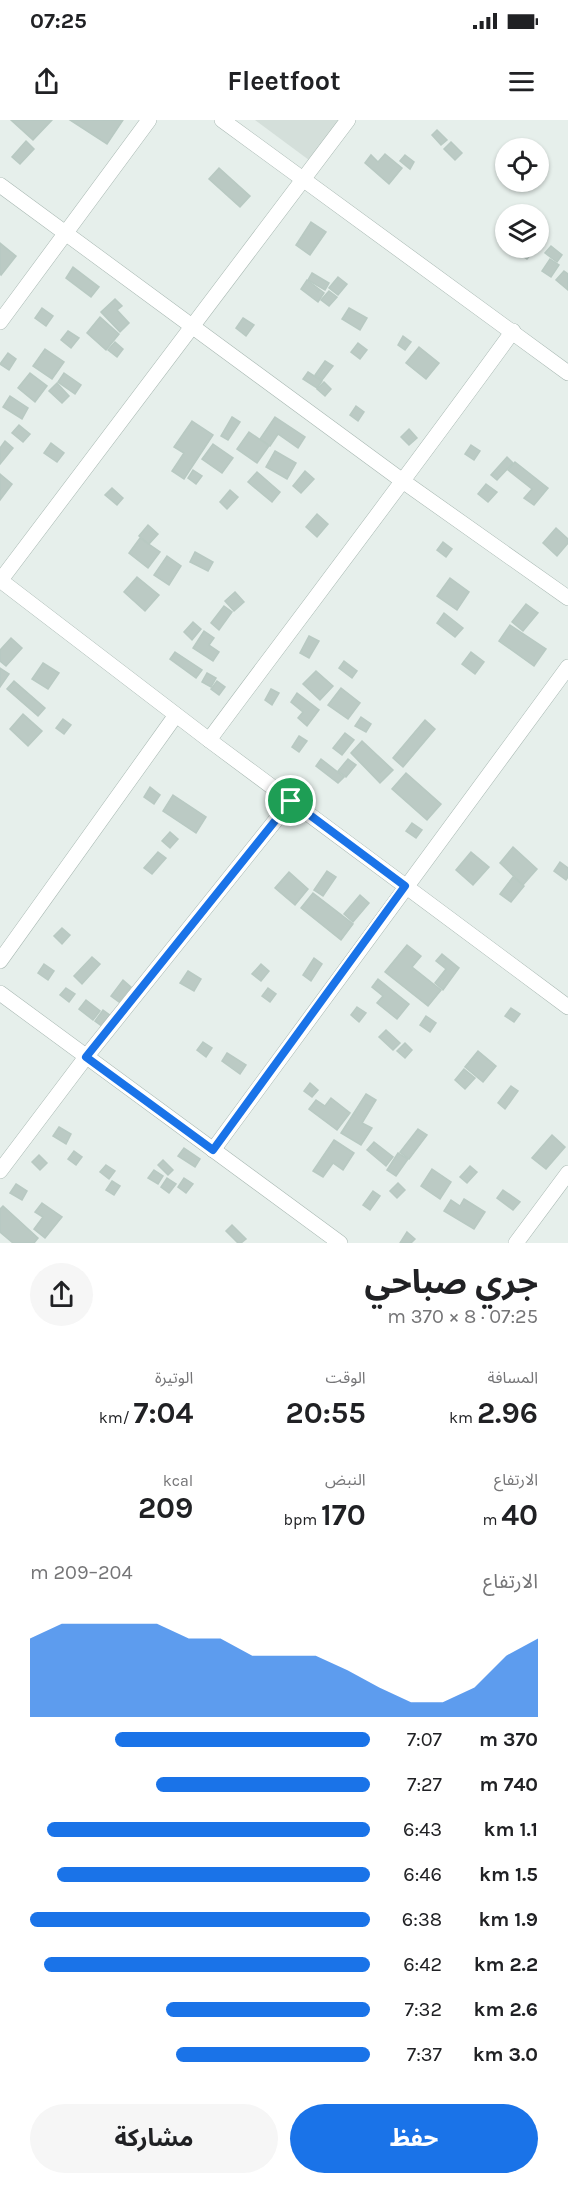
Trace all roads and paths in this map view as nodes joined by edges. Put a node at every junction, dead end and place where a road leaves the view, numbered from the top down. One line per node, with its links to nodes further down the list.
1 (148, 120): 6 (street)
2 (222, 120): 4 (street)
3 (348, 120): 4 (street)
4 (303, 180): 8 (street); 9 (street)
5 (0, 184): 6 (street)
6 (66, 232): 7 (street); 8 (street)
7 (0, 322)
8 (192, 324): 11 (street); 12 (street)
9 (513, 331): 10 (street); 11 (street)
10 (568, 373)
11 (404, 482): 13 (street); 16 (street)
12 (0, 580): 15 (street)
13 (568, 598)
14 (568, 667): 18 (street)
15 (176, 715): 16 (street); 19 (street)
16 (209, 740): 17 (street)
17 (291, 801): 18 (street); 22 (street)
18 (405, 886): 21 (street); 23 (street)
19 (0, 961)
20 (0, 993): 22 (street)
21 (568, 1007)
22 (86, 1057): 23 (street); 24 (street)
23 (213, 1150): 26 (street)
24 (0, 1171)
25 (568, 1173): 27 (street)
26 (340, 1243)
27 (516, 1243)

